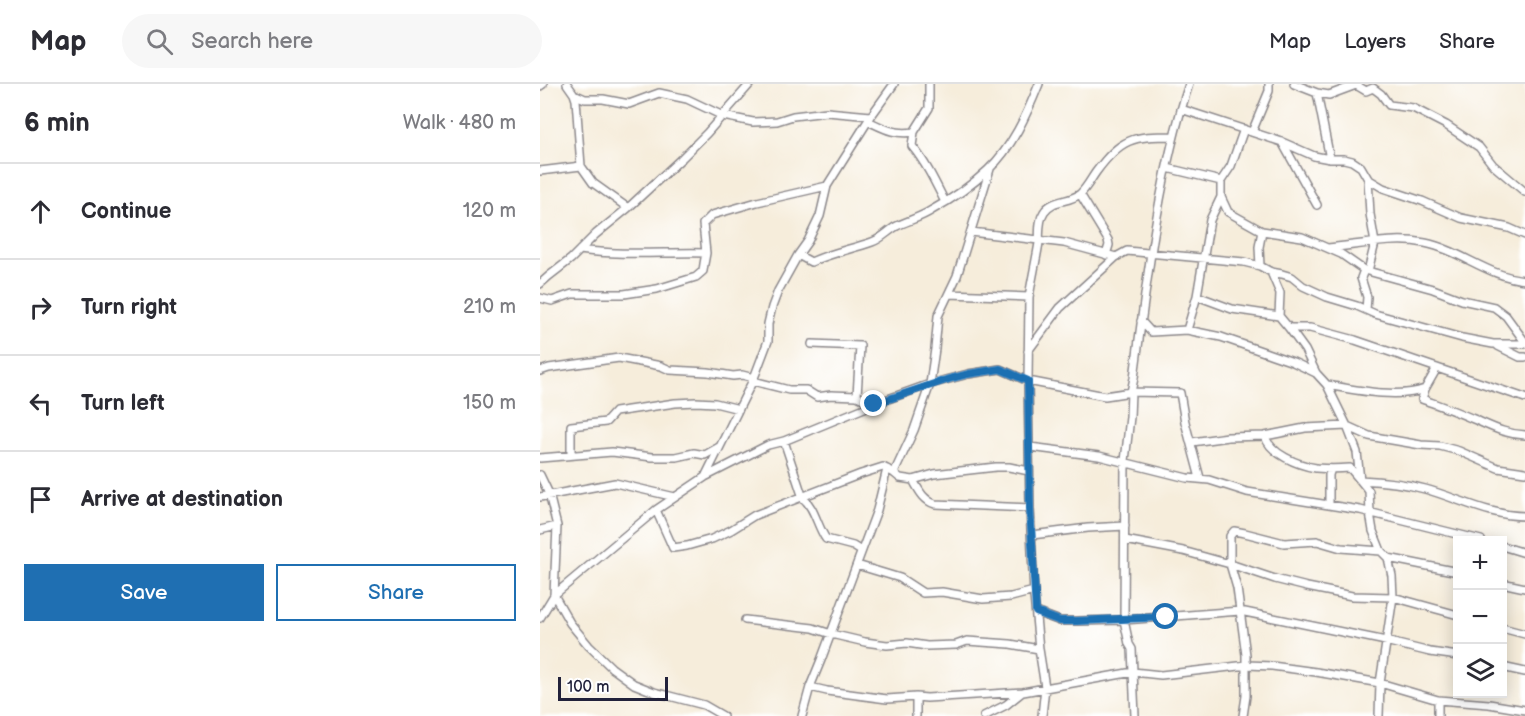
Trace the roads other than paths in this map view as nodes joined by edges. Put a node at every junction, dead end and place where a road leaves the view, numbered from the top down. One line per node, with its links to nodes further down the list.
1 (567, 84): 9 (street)
2 (750, 84): 12 (street)
3 (894, 84): 13 (street)
4 (929, 84): 15 (street)
5 (1039, 84): 21 (street)
6 (1190, 84): 11 (street)
7 (1269, 84): 14 (street)
8 (1294, 84): 10 (street)
9 (574, 93): 12 (street); 19 (street)
10 (1317, 93): 18 (street); 26 (street)
11 (1181, 109): 14 (street); 16 (street)
12 (723, 116): 13 (street); 31 (street)
13 (869, 119): 15 (street); 25 (street)
14 (1248, 131): 17 (street); 24 (street)
15 (914, 132): 29 (street)
16 (1174, 136): 20 (street); 27 (street)
17 (1282, 142): 18 (street); 30 (street)
18 (1329, 159): 23 (street)
19 (580, 166): 22 (street); 31 (street)
20 (1167, 168): 24 (street); 40 (street)
21 (990, 169): 29 (street); 33 (street)
22 (540, 171)
23 (1368, 179): 34 (street); 36 (street)
24 (1221, 181): 28 (street)
25 (827, 186): 39 (street); 41 (street)
26 (1525, 192)
27 (1080, 194): 35 (street); 42 (street)
28 (1221, 197): 32 (street); 44 (street)
29 (945, 202): 41 (street)
30 (1317, 205)
31 (628, 208): 38 (street)
32 (1262, 231): 37 (street); 45 (street)
33 (971, 232): 35 (street); 50 (street)
34 (1525, 235)
35 (1039, 240): 42 (street); 52 (street)
36 (1375, 243): 37 (street); 46 (street); 48 (street)
37 (1327, 248): 46 (street)
38 (580, 250): 39 (street); 49 (street)
39 (706, 253): 53 (street)
40 (1151, 253): 43 (street); 44 (street); 56 (street)
41 (798, 255): 67 (street)
42 (1106, 255): 43 (street)
43 (1116, 257): 62 (street)
44 (1203, 259): 45 (street); 51 (street)
45 (1260, 266): 47 (street)
46 (1366, 270): 54 (street); 59 (street)
47 (1271, 272): 54 (street); 55 (street)
48 (1525, 280)
49 (540, 284)
50 (949, 294): 52 (street); 69 (street)
51 (1197, 296): 55 (street); 58 (street)
52 (1029, 297): 62 (street)
53 (540, 298)
54 (1366, 309): 61 (street)
55 (1279, 316): 57 (street)
56 (1141, 321): 58 (street); 72 (street)
57 (1290, 328): 64 (street); 66 (street)
58 (1187, 330): 66 (street)
59 (1525, 343): 61 (street)
60 (812, 344): 73 (street)
61 (1492, 344): 63 (street)
62 (1028, 351): 68 (street)
63 (1525, 357)
64 (1437, 368): 71 (street); 74 (street)
65 (540, 370): 67 (street)
66 (1316, 373): 70 (street)
67 (754, 379): 73 (street); 76 (street)
68 (1028, 381): 69 (street); 72 (street); 83 (street)
69 (930, 384): 75 (street); 88 (street)
70 (1328, 385): 71 (street); 77 (street)
71 (1425, 388): 78 (street)
72 (1131, 392): 81 (street); 86 (street)
73 (857, 396): 75 (street)
74 (1525, 398)
75 (874, 404): 80 (street)
76 (739, 408): 82 (street); 84 (street)
77 (1347, 426): 79 (street); 90 (street); 95 (street)
78 (1525, 435)
79 (1265, 436): 81 (street); 87 (street)
80 (784, 441): 92 (street); 99 (street)
81 (1192, 442): 93 (street)
82 (719, 447): 84 (street); 92 (street)
83 (1030, 447): 86 (street); 89 (street)
84 (571, 455): 85 (street)
85 (540, 458)
86 (1125, 461): 93 (street); 106 (street)
87 (1331, 469): 95 (street); 100 (street)
88 (891, 471): 94 (street); 99 (street); 112 (street)
89 (1029, 471): 94 (street); 101 (street)
90 (1525, 472)
91 (540, 475): 96 (street)
92 (705, 477): 98 (street)
93 (1200, 478): 100 (street)
94 (913, 480): 101 (street)
95 (1360, 480): 103 (street); 104 (street)
96 (549, 494): 97 (street); 98 (street); 105 (street)
97 (540, 497)
98 (675, 497): 102 (street)
99 (803, 498): 102 (street); 112 (street)
100 (1329, 505): 103 (street)
101 (1030, 508): 108 (street)
102 (656, 510): 122 (street)
103 (1370, 513): 109 (street); 113 (street)
104 (1525, 516)
105 (557, 526): 107 (street); 122 (street)
106 (1125, 526): 108 (street); 110 (street)
107 (540, 530)
108 (1032, 535): 121 (street)
109 (1465, 536)
110 (1125, 540): 116 (street); 129 (street)
111 (1507, 547): 114 (street)
112 (861, 551): 117 (street)
113 (1381, 551): 115 (street); 116 (street)
114 (1525, 553)
115 (1388, 558): 118 (street); 123 (street)
116 (1230, 564): 123 (street); 124 (street)
117 (857, 565): 121 (street); 131 (street)
118 (1453, 571)
119 (1507, 584): 120 (street)
120 (1525, 588)
121 (1034, 591): 125 (street)
122 (554, 595): 127 (street); 147 (street)
123 (1393, 597): 126 (street); 133 (street)
124 (1240, 611): 129 (street); 133 (street); 136 (street)
125 (1036, 612): 129 (street); 134 (street)
126 (1453, 614)
127 (540, 618)
128 (745, 620): 131 (street)
129 (1124, 620): 138 (street)
130 (1507, 629): 132 (street)
131 (831, 634): 134 (street); 141 (street)
132 (1525, 634)
133 (1386, 641): 135 (street); 140 (street)
134 (1039, 649): 142 (street)
135 (1453, 655)
136 (1247, 665): 138 (street); 140 (street); 153 (street)
137 (1507, 668): 139 (street)
138 (1133, 672): 142 (street); 152 (street)
139 (1525, 672)
140 (1380, 683): 145 (street); 154 (street)
141 (810, 687): 144 (street); 148 (street)
142 (1045, 687): 143 (street); 151 (street)
143 (1023, 692): 144 (street); 150 (street)
144 (916, 698): 149 (street)
145 (1438, 700): 146 (street); 155 (street)
146 (1525, 710)
147 (723, 716)
148 (802, 716)
149 (916, 716)
150 (984, 716)
151 (1042, 716)
152 (1135, 716)
153 (1243, 716)
154 (1379, 716)
155 (1438, 716)

